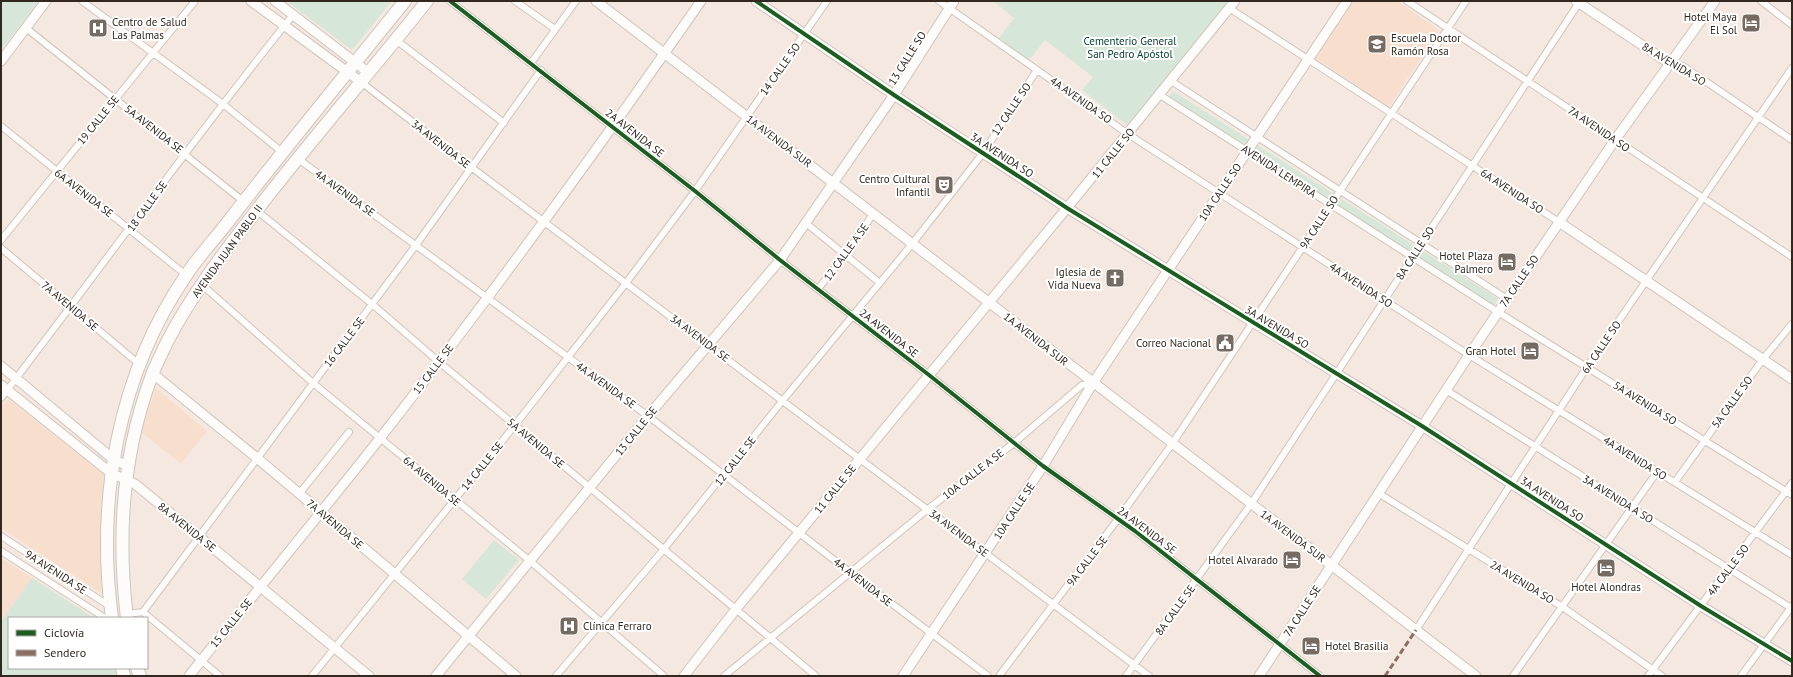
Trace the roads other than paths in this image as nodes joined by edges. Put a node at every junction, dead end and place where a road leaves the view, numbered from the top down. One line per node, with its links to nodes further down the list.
1 (46, 1): 27 (street)
2 (82, 1): 32 (street)
3 (195, 1): 32 (street, 19 CALLE SE)
4 (251, 1): 26 (street, 3A AVENIDA SE)
5 (274, 1): 24 (street)
6 (405, 1): 36 (highway, AVENIDA JUAN PABLO II)
7 (427, 1): 31 (highway, AVENIDA JUAN PABLO II)
8 (450, 1): 37 (street, 2A AVENIDA SE)
9 (516, 1): 29 (street)
10 (576, 1): 29 (street)
11 (596, 1): 33 (street, 1A AVENIDA SUR)
12 (701, 1): 33 (street, 15 CALLE SE)
13 (756, 1): 30 (street, 3A AVENIDA SO)
14 (827, 1): 30 (street, 14 CALLE SO)
15 (939, 1): 22 (street, 4A AVENIDA SO)
16 (1347, 1): 34 (street, 10A CALLE SO)
17 (1407, 1): 28 (street, 7A AVENIDA SO)
18 (1466, 1): 28 (street, 9A CALLE SO)
19 (1715, 1): 38 (street, 7A CALLE SO)
20 (1761, 1): 25 (street)
21 (1578, 2): 38 (street, 8A AVENIDA SO); 45 (street, 8A CALLE SO)
22 (952, 4): 41 (street, 4A AVENIDA SO); 47 (street, 13 CALLE SO)
23 (1232, 5): 34 (street, 6A AVENIDA SO); 44 (street, 11 CALLE SO)
24 (293, 15): 26 (street, 18 CALLE SE); 36 (street)
25 (1792, 25)
26 (284, 26): 42 (street, 3A AVENIDA SE); 50 (street, 18 CALLE SE)
27 (26, 28): 35 (street); 49 (street, 5A AVENIDA SE)
28 (1448, 28): 45 (street, 7A AVENIDA SO); 51 (street, 9A CALLE SO)
29 (555, 29): 37 (street)
30 (805, 33): 47 (street, 3A AVENIDA SO); 52 (street, 14 CALLE SO)
31 (396, 40): 43 (highway, AVENIDA JUAN PABLO II); 54 (street)
32 (152, 53): 49 (street, 19 CALLE SE); 50 (street)
33 (665, 54): 52 (street, 1A AVENIDA SUR); 56 (street, 15 CALLE SE)
34 (1308, 59): 51 (street, 6A AVENIDA SO); 58 (street, 10A CALLE SO)
35 (1, 61)
36 (356, 63): 42 (highway, AVENIDA JUAN PABLO II); 43 (street)
37 (531, 63): 40 (street, 2A AVENIDA SE)
38 (1670, 63): 53 (street, 8A AVENIDA SO); 59 (street, 7A CALLE SO)
39 (1792, 68): 53 (street, 6A CALLE SO)
40 (541, 70): 54 (street, 16 CALLE SE); 56 (street, 2A AVENIDA SE)
41 (1037, 70): 57 (street, 4A AVENIDA SO); 63 (street, 12 CALLE SO)
42 (348, 72): 46 (street, 3A AVENIDA SE); 62 (highway, AVENIDA JUAN PABLO II)
43 (369, 73): 46 (highway, AVENIDA JUAN PABLO II)
44 (1171, 81): 48 (street, 11 CALLE SO); 58 (street, AVENIDA LEMPIRA)
45 (1527, 81): 59 (street, 7A AVENIDA SO); 66 (street, 8A CALLE SO)
46 (361, 82): 65 (highway, AVENIDA JUAN PABLO II); 67 (street, 3A AVENIDA SE)
47 (894, 95): 63 (street, 3A AVENIDA SO); 69 (street, 13 CALLE SO)
48 (1160, 95): 57 (street, 11 CALLE SO); 61 (street, AVENIDA LEMPIRA)
49 (115, 99): 64 (street, 5A AVENIDA SE); 68 (street, 19 CALLE SE)
50 (223, 104): 62 (street); 64 (street, 18 CALLE SE)
51 (1392, 114): 66 (street, 6A AVENIDA SO); 71 (street, 9A CALLE SO)
52 (747, 117): 69 (street, 1A AVENIDA SUR); 70 (street, 14 CALLE SE)
53 (1759, 118): 60 (street, 8A AVENIDA SO); 73 (street, 6A CALLE SO)
54 (504, 123): 67 (street, 16 CALLE SE)
55 (1, 126): 68 (street, 6A AVENIDA SE)
56 (613, 127): 70 (street, 2A AVENIDA SE); 79 (street, 15 CALLE SE)
57 (1128, 134): 72 (street, 4A AVENIDA SO); 76 (street, 11 CALLE SO)
58 (1257, 137): 61 (street, 10A CALLE SO); 71 (street, AVENIDA LEMPIRA)
59 (1615, 140): 73 (street, 7A AVENIDA SO); 80 (street, 7A CALLE SO)
60 (1792, 140)
61 (1247, 151): 72 (street, 10A CALLE SO); 75 (street, AVENIDA LEMPIRA)
62 (282, 152): 74 (highway, AVENIDA JUAN PABLO II)
63 (983, 153): 76 (street, 3A AVENIDA SO); 85 (street, 12 CALLE SO)
64 (185, 154): 74 (street, 5A AVENIDA SE); 82 (street, 18 CALLE SE)
65 (297, 158): 77 (highway, AVENIDA JUAN PABLO II); 86 (street, 4A AVENIDA SE)
66 (1472, 166): 80 (street, 6A AVENIDA SO); 84 (street, 8A CALLE SO)
67 (471, 167): 79 (street, 3A AVENIDA SE); 86 (street, 16 CALLE SE)
68 (56, 172): 82 (street, 6A AVENIDA SE); 83 (street, 19 CALLE SE)
69 (833, 183): 78 (street, 1A AVENIDA SUR); 81 (street, 13 CALLE SE)
70 (695, 191): 92 (street, 2A AVENIDA SE); 96 (street, 14 CALLE SE)
71 (1340, 191): 75 (street, 9A CALLE SO); 84 (street, AVENIDA LEMPIRA)
72 (1219, 193): 87 (street, 4A AVENIDA SO); 93 (street, 10A CALLE SO)
73 (1704, 198): 91 (street, 7A AVENIDA SO); 95 (street, 6A CALLE SO)
74 (243, 201): 94 (highway, AVENIDA JUAN PABLO II)
75 (1331, 205): 87 (street, 9A CALLE SO); 90 (street, AVENIDA LEMPIRA)
76 (1067, 208): 93 (street, 3A AVENIDA SO); 103 (street, 11 CALLE SO)
77 (256, 210): 98 (highway, AVENIDA JUAN PABLO II); 104 (street, 5A AVENIDA SE)
78 (873, 214): 85 (street, 1A AVENIDA SUR); 89 (street, 12 CALLE A SE)
79 (544, 221): 96 (street, 3A AVENIDA SE); 100 (street, 15 CALLE SE)
80 (1559, 222): 95 (street, 6A AVENIDA SO); 101 (street, 7A CALLE SO)
81 (807, 224): 89 (street); 92 (street, 13 CALLE SE)
82 (130, 229): 94 (street, 6A AVENIDA SE); 105 (street, 18 CALLE SE)
83 (1, 240)
84 (1421, 243): 90 (street, 8A CALLE SO); 101 (street, AVENIDA LEMPIRA)
85 (912, 244): 97 (street, 12 CALLE SE); 103 (street, 1A AVENIDA SUR)
86 (416, 245): 100 (street, 4A AVENIDA SE); 104 (street, 16 CALLE SE)
87 (1303, 247): 102 (street, 4A AVENIDA SO); 108 (street, 9A CALLE SO)
88 (1, 248): 105 (street, 7A AVENIDA SE)
89 (846, 254): 97 (street); 99 (street, 12 CALLE A SE)
90 (1412, 257): 102 (street, 8A CALLE SO); 106 (street, AVENIDA LEMPIRA)
91 (1792, 257)
92 (780, 260): 99 (street, 2A AVENIDA SE); 110 (street, 13 CALLE SE)
93 (1168, 271): 108 (street, 3A AVENIDA SO); 124 (street, 10A CALLE SO)
94 (186, 275): 115 (highway, AVENIDA JUAN PABLO II)
95 (1647, 280): 113 (street, 6A AVENIDA SO); 117 (street, 6A CALLE SO)
96 (626, 283): 110 (street, 3A AVENIDA SE); 112 (street, 14 CALLE SE)
97 (880, 283): 107 (street, 12 CALLE SE)
98 (201, 284): 118 (highway, AVENIDA JUAN PABLO II); 123 (street, 6A AVENIDA SE)
99 (818, 290): 107 (street, 2A AVENIDA SE)
100 (486, 298): 112 (street, 4A AVENIDA SE); 114 (street, 15 CALLE SE)
101 (1507, 299): 106 (street, 7A CALLE SO)
102 (1384, 300): 111 (street, 4A AVENIDA SO); 119 (street, 8A CALLE SO)
103 (988, 302): 120 (street, 11 CALLE SE); 124 (street, 1A AVENIDA SUR)
104 (372, 304): 114 (street, 5A AVENIDA SE); 123 (street, 16 CALLE SE)
105 (71, 306): 115 (street, 7A AVENIDA SE); 122 (street, 18 CALLE SE)
106 (1498, 312): 111 (street, 7A CALLE SO); 117 (street, 5A AVENIDA SO)
107 (852, 316): 120 (street, 2A AVENIDA SE); 128 (street, 12 CALLE SE)
108 (1253, 322): 119 (street, 3A AVENIDA SO); 137 (street, 9A CALLE SO)
109 (1792, 324): 113 (street, 5A CALLE SO)
110 (708, 344): 128 (street, 3A AVENIDA SE); 130 (street, 13 CALLE SE)
111 (1469, 355): 126 (street, 7A CALLE SO); 129 (street, 4A AVENIDA SO)
112 (568, 358): 130 (street, 4A AVENIDA SE); 131 (street, 14 CALLE SE)
113 (1763, 359): 121 (street, 6A AVENIDA SO); 135 (street, 5A CALLE SO)
114 (439, 362): 131 (street, 5A AVENIDA SE); 134 (street, 15 CALLE SE)
115 (139, 364): 141 (highway, AVENIDA JUAN PABLO II)
116 (1, 366): 122 (street)
117 (1587, 367): 129 (street, 6A CALLE SO); 135 (street, 5A AVENIDA SO)
118 (152, 373): 139 (street, 7A AVENIDA SE); 142 (highway, AVENIDA JUAN PABLO II)
119 (1336, 373): 132 (street, 3A AVENIDA SO); 157 (street, 8A CALLE SO)
120 (929, 375): 136 (street, 2A AVENIDA SE); 140 (street, 11 CALLE SE)
121 (1792, 378)
122 (16, 379): 125 (street, 18 CALLE SE); 141 (street)
123 (314, 383): 134 (street, 6A AVENIDA SE); 139 (street, 16 CALLE SE)
124 (1093, 383): 136 (street, 10A CALLE A SE); 137 (street, 1A AVENIDA SUR); 143 (street, 10A CALLE SE)
125 (4, 387): 127 (street, 18 CALLE SE); 145 (street, 8A AVENIDA SE)
126 (1446, 390): 132 (street, 7A CALLE SO); 138 (street, 3A AVENIDA A SO)
127 (1, 398)
128 (783, 400): 140 (street, 3A AVENIDA SE); 146 (street, 12 CALLE SE)
129 (1559, 410): 138 (street, 6A CALLE SO); 144 (street, 4A AVENIDA SO)
130 (648, 416): 146 (street, 4A AVENIDA SE); 151 (street, 13 CALLE SE)
131 (515, 425): 151 (street, 5A AVENIDA SE); 156 (street, 14 CALLE SE)
132 (1422, 426): 149 (street, 3A AVENIDA SO); 153 (street, 7A CALLE SO)
133 (349, 432): 154 (street)
134 (381, 438): 156 (street, 6A AVENIDA SE); 160 (street, 15 CALLE SE)
135 (1705, 440): 148 (street, 5A CALLE SO); 152 (street, 5A AVENIDA SO)
136 (1014, 443): 143 (street, 2A AVENIDA SE); 159 (street, 10A CALLE A SE)
137 (1172, 444): 157 (street, 1A AVENIDA SUR); 161 (street, 9A CALLE SE)
138 (1535, 446): 149 (street, 6A CALLE SO); 158 (street, 3A AVENIDA A SO)
139 (257, 458): 154 (street, 7A AVENIDA SE); 165 (street, 16 CALLE SE)
140 (860, 458): 159 (street, 3A AVENIDA SE); 162 (street, 11 CALLE SE)
141 (113, 459): 142 (street); 145 (highway, AVENIDA JUAN PABLO II)
142 (128, 466): 147 (highway, AVENIDA JUAN PABLO II)
143 (1043, 466): 161 (street, 2A AVENIDA SE); 170 (street, 10A CALLE SE)
144 (1657, 472): 148 (street, 4A AVENIDA SO); 158 (street)
145 (111, 473): 147 (street, 8A AVENIDA SE); 184 (highway, AVENIDA JUAN PABLO II)
146 (725, 474): 162 (street, 4A AVENIDA SE); 167 (street, 12 CALLE SE)
147 (126, 480): 165 (street, 8A AVENIDA SE); 186 (highway, AVENIDA JUAN PABLO II)
148 (1675, 482): 163 (street, 4A AVENIDA SO)
149 (1511, 483): 166 (street, 3A AVENIDA SO); 168 (street, 6A CALLE SO)
150 (1792, 483): 152 (street, 4A CALLE SO)
151 (590, 488): 167 (street, 5A AVENIDA SE); 172 (street, 13 CALLE SE)
152 (1786, 491): 155 (street, 5A AVENIDA SO); 163 (street, 4A CALLE SO)
153 (1378, 493): 168 (street, 2A AVENIDA SO); 173 (street, 7A CALLE SO)
154 (299, 494): 160 (street, 7A AVENIDA SE)
155 (1792, 495)
156 (454, 499): 172 (street, 6A AVENIDA SE); 175 (street, 14 CALLE SE)
157 (1251, 504): 173 (street, 1A AVENIDA SUR); 177 (street, 8A CALLE SE)
158 (1631, 507): 166 (street); 174 (street, 3A AVENIDA A SO)
159 (928, 509): 170 (street, 3A AVENIDA SE); 176 (street, 10A CALLE A SE)
160 (320, 512): 175 (street, 7A AVENIDA SE); 178 (street, 15 CALLE SE)
161 (1118, 519): 177 (street, 2A AVENIDA SE); 179 (street, 9A CALLE SE)
162 (799, 533): 176 (street, 4A AVENIDA SE); 183 (street, 11 CALLE SE)
163 (1756, 533): 171 (street, 4A AVENIDA SO); 174 (street, 4A CALLE SO)
164 (1, 536): 184 (street, 9A AVENIDA SE)
165 (200, 537): 178 (street, 8A AVENIDA SE); 185 (street, 16 CALLE SE)
166 (1605, 544): 180 (street); 181 (street, 3A AVENIDA SO)
167 (664, 549): 183 (street, 5A AVENIDA SE); 188 (street, 12 CALLE SE)
168 (1469, 549): 180 (street, 2A AVENIDA SO); 189 (street, 6A CALLE SO)
169 (1, 551): 187 (street, 9A AVENIDA SE)
170 (986, 553): 179 (street, 3A AVENIDA SE); 191 (street, 10A CALLE SE)
171 (1792, 555)
172 (530, 561): 188 (street, 6A AVENIDA SE); 190 (street, 13 CALLE SE)
173 (1332, 566): 189 (street, 1A AVENIDA SUR); 193 (street, 7A CALLE SE)
174 (1729, 569): 181 (street, 4A CALLE SO); 182 (street, 3A AVENIDA A SO)
175 (394, 573): 190 (street, 7A AVENIDA SE); 195 (street, 14 CALLE SE)
176 (850, 573): 191 (street, 4A AVENIDA SE); 192 (street, 10A CALLE A SE)
177 (1196, 580): 193 (street, 2A AVENIDA SE); 198 (street, 8A CALLE SE)
178 (260, 587): 195 (street, 8A AVENIDA SE); 196 (street, 15 CALLE SE)
179 (1054, 604): 198 (street, 3A AVENIDA SE); 213 (street, 9A CALLE SE)
180 (1561, 606): 199 (street, 2A AVENIDA SO); 219 (street)
181 (1701, 606): 194 (street, 3A AVENIDA SO); 199 (street, 4A CALLE SO)
182 (1791, 607): 194 (street)
183 (736, 609): 192 (street, 5A AVENIDA SE); 208 (street, 11 CALLE SE)
184 (111, 612)
185 (143, 612): 186 (street); 196 (street)
186 (127, 616)
187 (103, 617)
188 (601, 624): 206 (street, 12 CALLE SE); 207 (street, 6A AVENIDA SE)
189 (1416, 630): 218 (street, 1A AVENIDA SUR)
190 (468, 635): 204 (street, 13 CALLE SE); 205 (street, 7A AVENIDA SE)
191 (931, 635): 211 (street, 10A CALLE SE); 212 (street, 4A AVENIDA SE)
192 (771, 638): 209 (street, 10A CALLE A SE); 210 (street, 5A AVENIDA SE)
193 (1281, 644): 216 (street, 7A CALLE SE); 217 (street, 2A AVENIDA SE)
194 (1764, 644): 197 (street, 3A AVENIDA SO); 222 (street)
195 (335, 648): 202 (street, 14 CALLE SE); 203 (street, 8A AVENIDA SE)
196 (201, 660): 200 (street, 15 CALLE SE); 201 (street)
197 (1792, 661)
198 (1134, 665): 214 (street, 8A CALLE SE); 215 (street, 3A AVENIDA SE)
199 (1653, 669): 220 (street, 4A CALLE SO); 221 (street, 2A AVENIDA SO)
200 (189, 676)
201 (220, 676)
202 (312, 676)
203 (369, 676)
204 (436, 676)
205 (516, 676)
206 (556, 676)
207 (664, 676)
208 (684, 676)
209 (724, 676)
210 (816, 676)
211 (903, 676)
212 (988, 676)
213 (999, 676)
214 (1126, 676)
215 (1149, 676)
216 (1259, 676)
217 (1320, 676)
218 (1476, 676)
219 (1512, 676)
220 (1648, 676)
221 (1662, 676)
222 (1741, 676)

